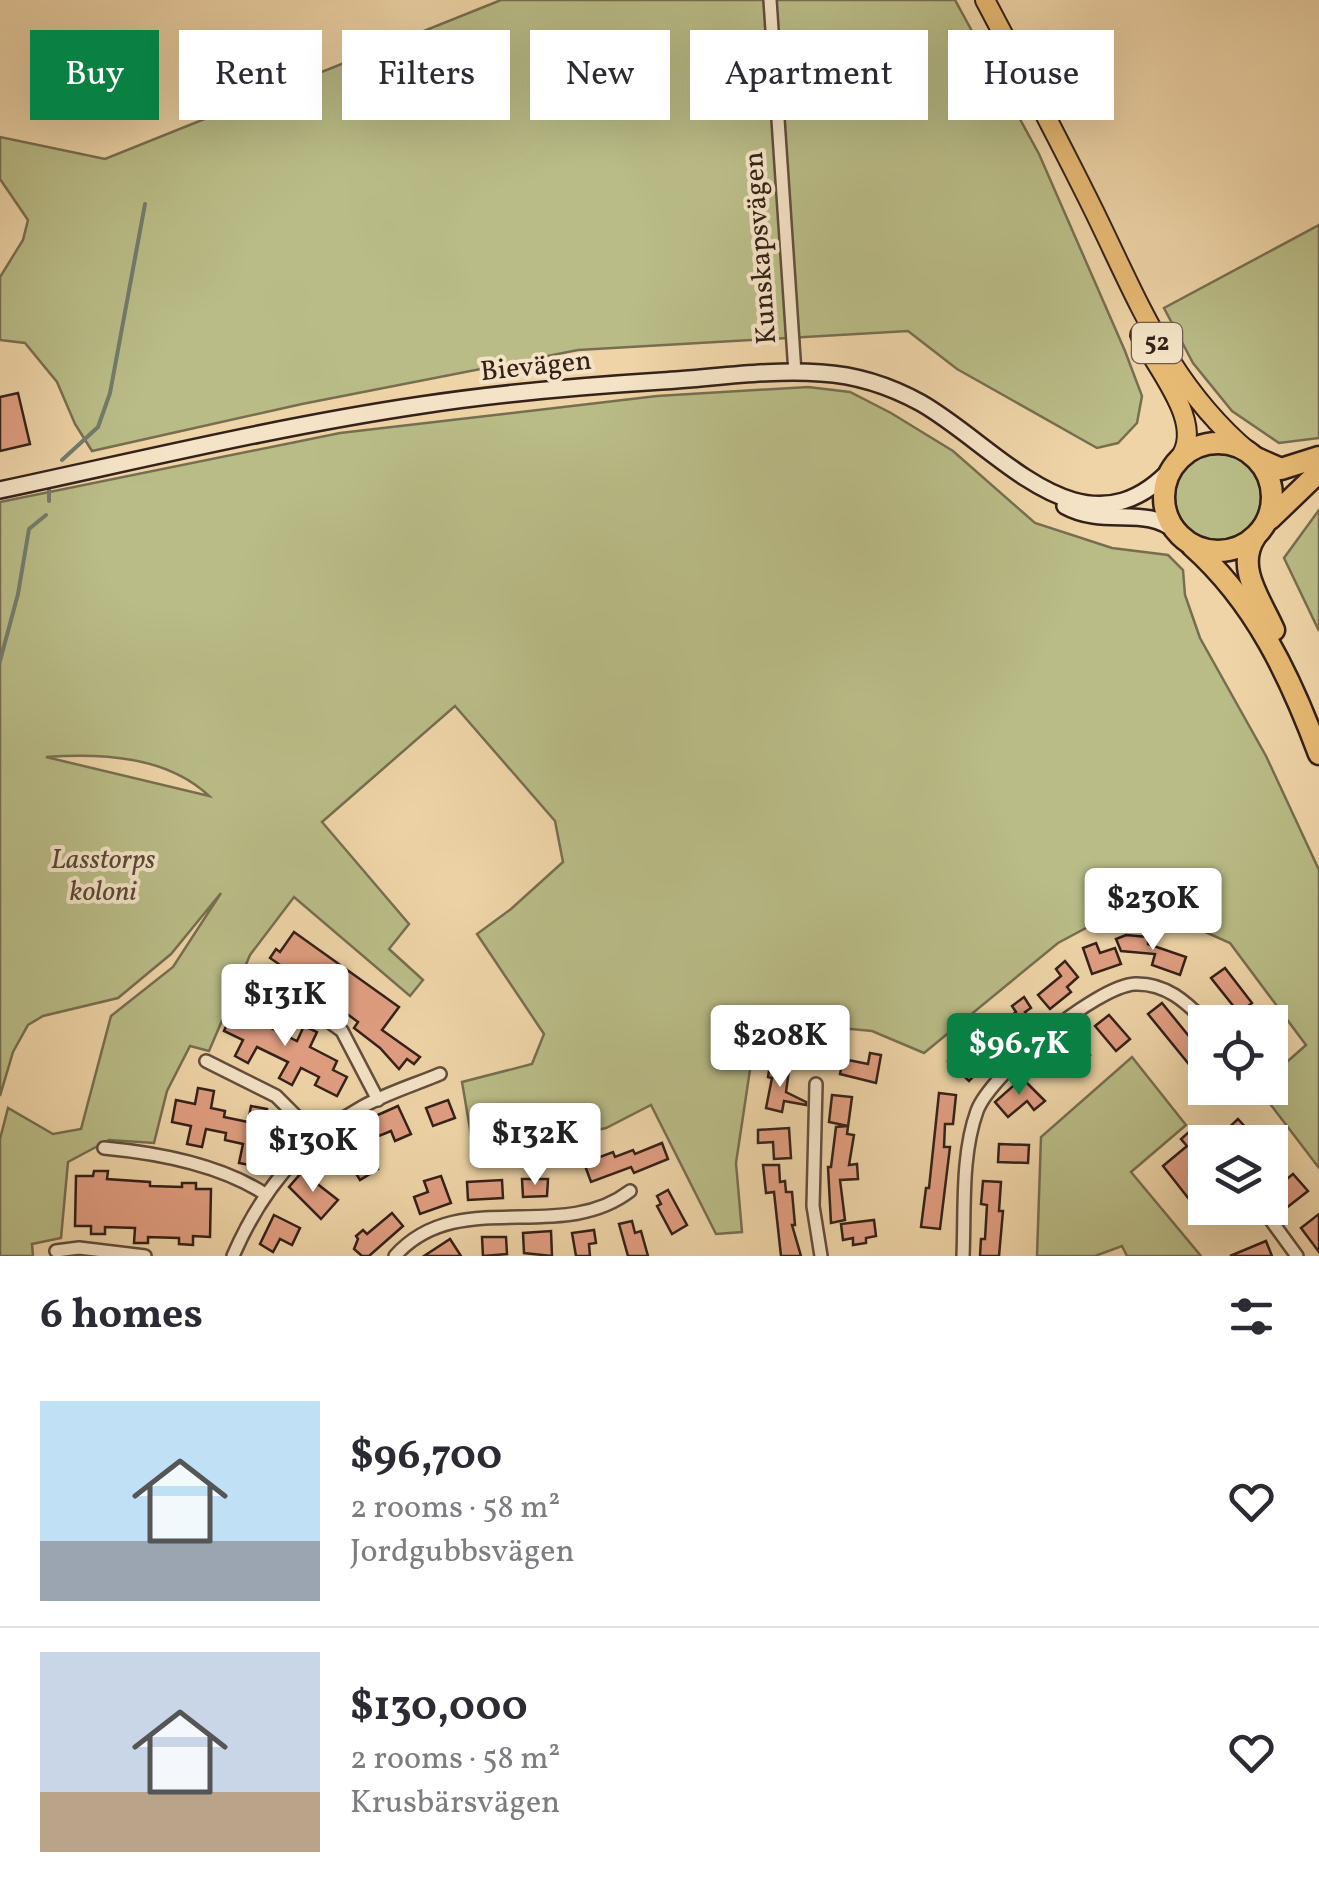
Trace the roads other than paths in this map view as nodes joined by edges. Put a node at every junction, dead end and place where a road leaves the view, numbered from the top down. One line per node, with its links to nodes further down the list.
1 (770, 0): 4 (street, Kunskapsvägen)
2 (972, 0): 7 (main road, 52)
3 (985, 0): 5 (main road, 52)
4 (795, 373): 9 (street, Bievägen); 10 (street, Bievägen)
5 (1253, 456): 6 (highway); 7 (highway); 11 (highway, 52)
6 (1319, 456)
7 (1176, 463): 10 (street, Bievägen); 12 (highway, 52)
8 (1319, 472): 11 (highway)
9 (0, 490)
10 (1051, 494): 12 (street, Bievägen)
11 (1259, 532): 12 (highway); 13 (highway, 52)
12 (1180, 535): 13 (highway, 52)
13 (1298, 697): 14 (highway, 52)
14 (1319, 754)
15 (268, 977): 20 (street)
16 (1188, 1005): 31 (street)
17 (206, 1061): 21 (street)
18 (440, 1074): 20 (street)
19 (816, 1084): 30 (street)
20 (378, 1100): 21 (street)
21 (317, 1137): 24 (street)
22 (104, 1148): 24 (street)
23 (630, 1191): 29 (street)
24 (265, 1194): 28 (street)
25 (1274, 1225): 32 (street)
26 (56, 1250): 27 (street)
27 (145, 1256)
28 (233, 1256)
29 (395, 1256)
30 (821, 1256)
31 (963, 1256)
32 (1297, 1256)

